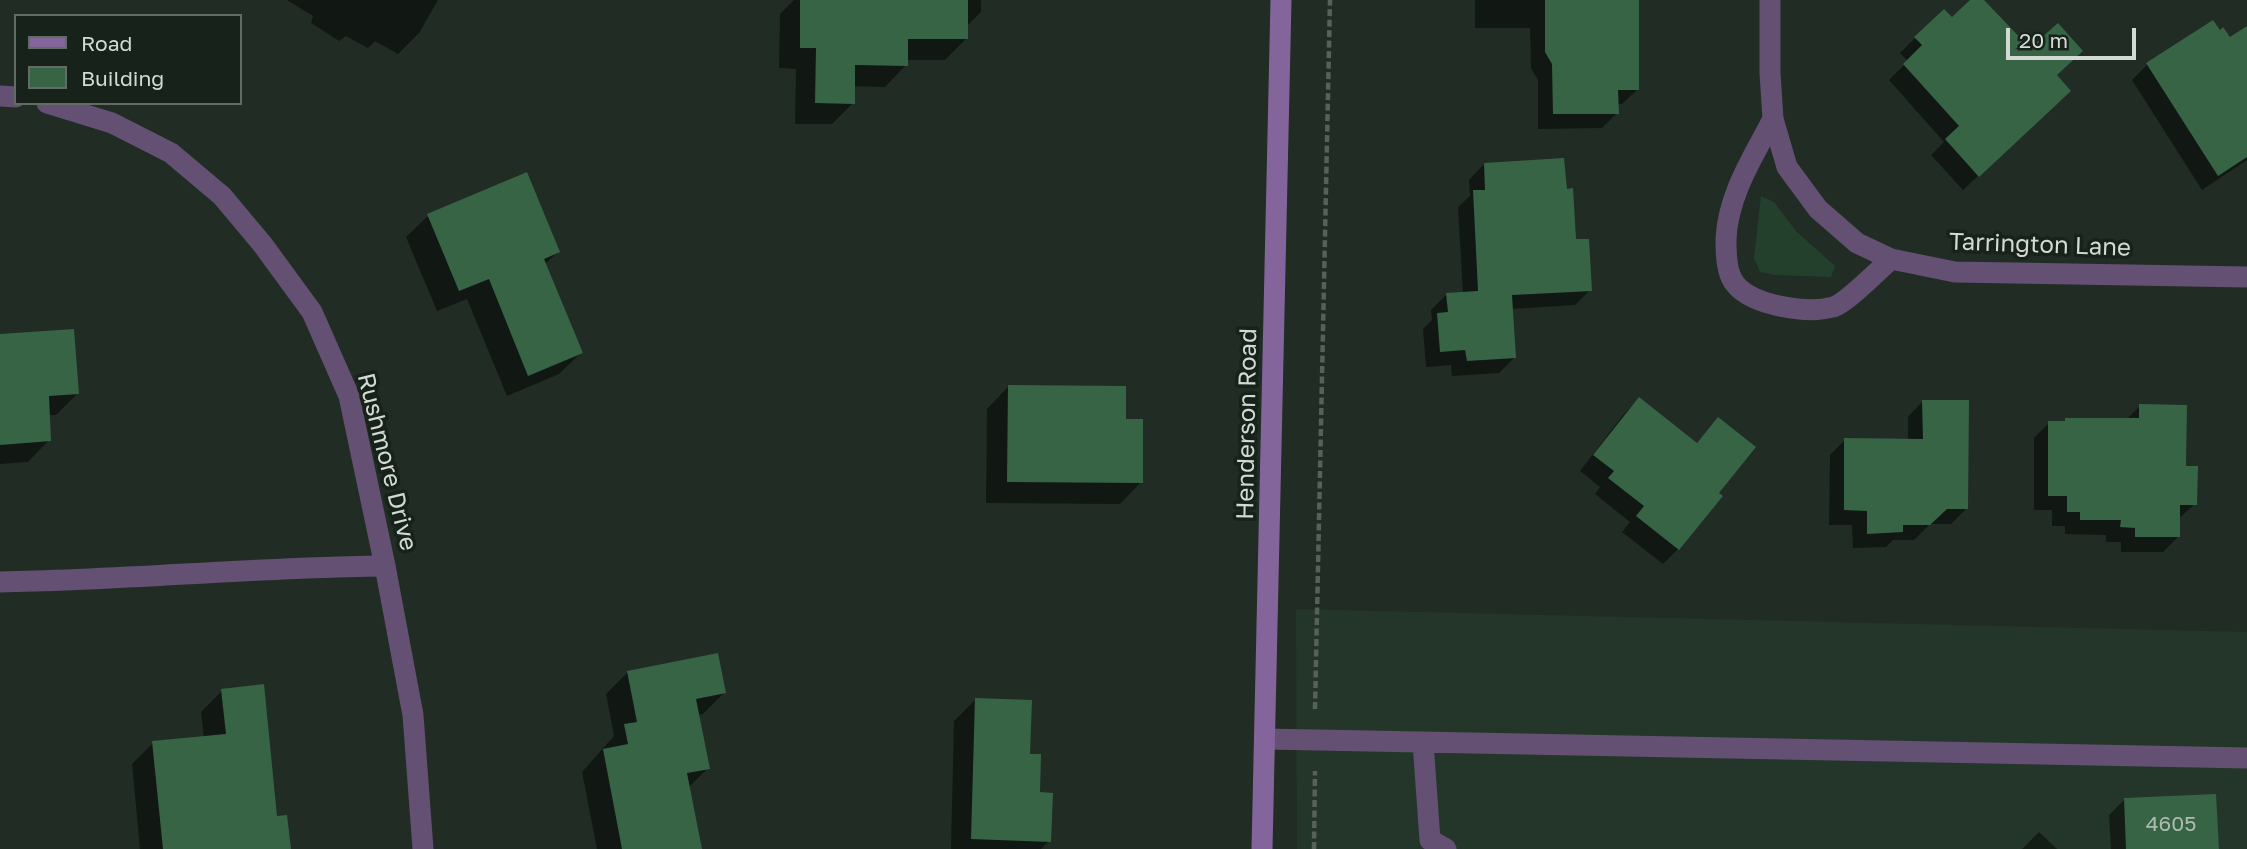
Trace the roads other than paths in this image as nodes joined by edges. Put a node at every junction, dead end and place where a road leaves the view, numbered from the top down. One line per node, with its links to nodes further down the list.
1 (1281, 0): 9 (main road, Henderson Road)
2 (1770, 0): 4 (street, Tarrington Lane)
3 (54, 105): 7 (street, Rushmore Drive)
4 (1773, 119): 5 (street, Tarrington Lane); 5 (street)
5 (1891, 259): 6 (street, Tarrington Lane)
6 (2247, 277)
7 (385, 566): 8 (street); 12 (street, Rushmore Drive)
8 (0, 582)
9 (1265, 739): 10 (street); 13 (main road, Henderson Road)
10 (1423, 742): 11 (street); 14 (street)
11 (2247, 758)
12 (423, 849)
13 (1262, 849)
14 (1446, 849)

